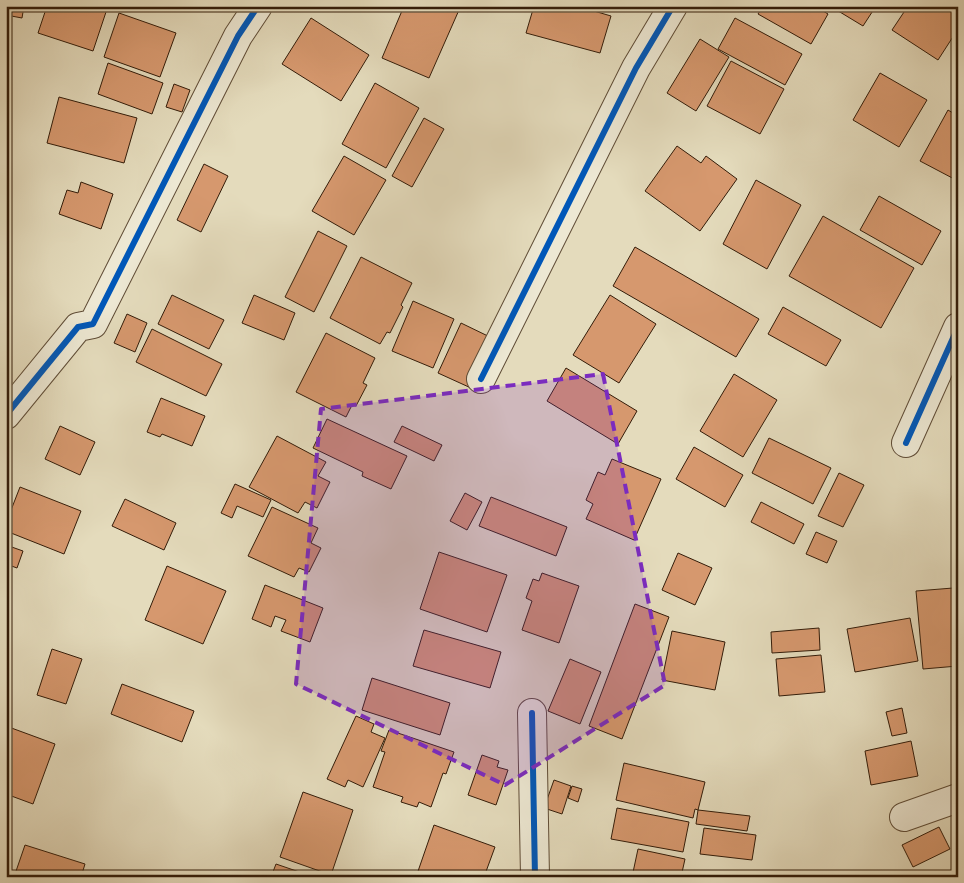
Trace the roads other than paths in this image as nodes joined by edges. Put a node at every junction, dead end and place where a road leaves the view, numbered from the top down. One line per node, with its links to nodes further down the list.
1 (258, 6): 5 (street)
2 (673, 6): 4 (street)
3 (958, 327): 6 (street)
4 (481, 378)
5 (6, 415)
6 (906, 442)
7 (532, 713): 10 (street)
8 (958, 798): 9 (street)
9 (904, 817)
10 (536, 877)

